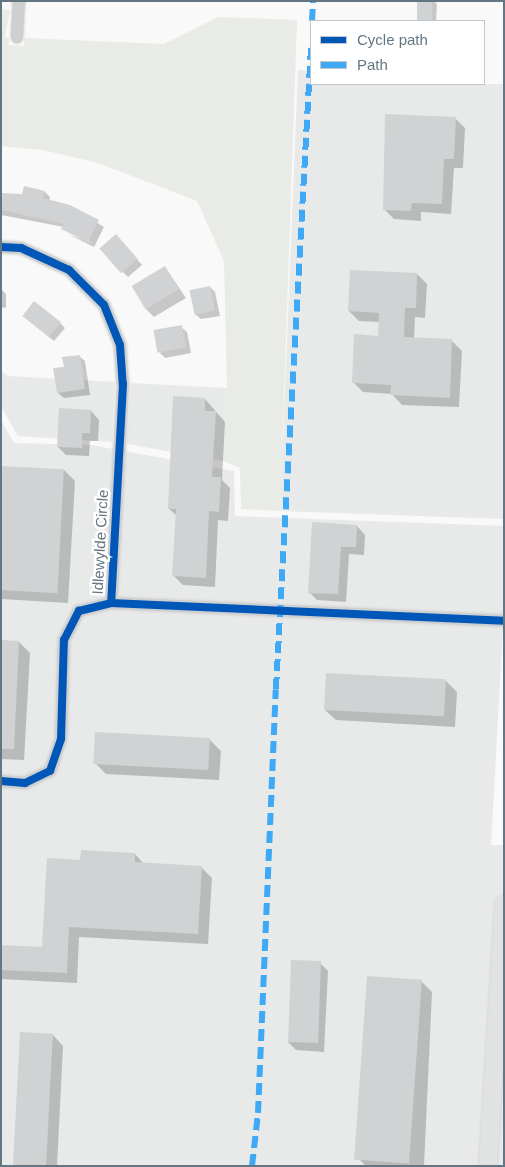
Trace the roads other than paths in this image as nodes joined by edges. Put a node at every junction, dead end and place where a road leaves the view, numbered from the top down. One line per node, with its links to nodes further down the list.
1 (19, 1): 2 (street)
2 (17, 37)
3 (1, 247): 4 (street, Idlewylde Circle)
4 (111, 602): 5 (street, Idlewylde Circle); 6 (street)
5 (504, 621)
6 (1, 781)
7 (504, 904): 8 (main road)
8 (488, 1166)

